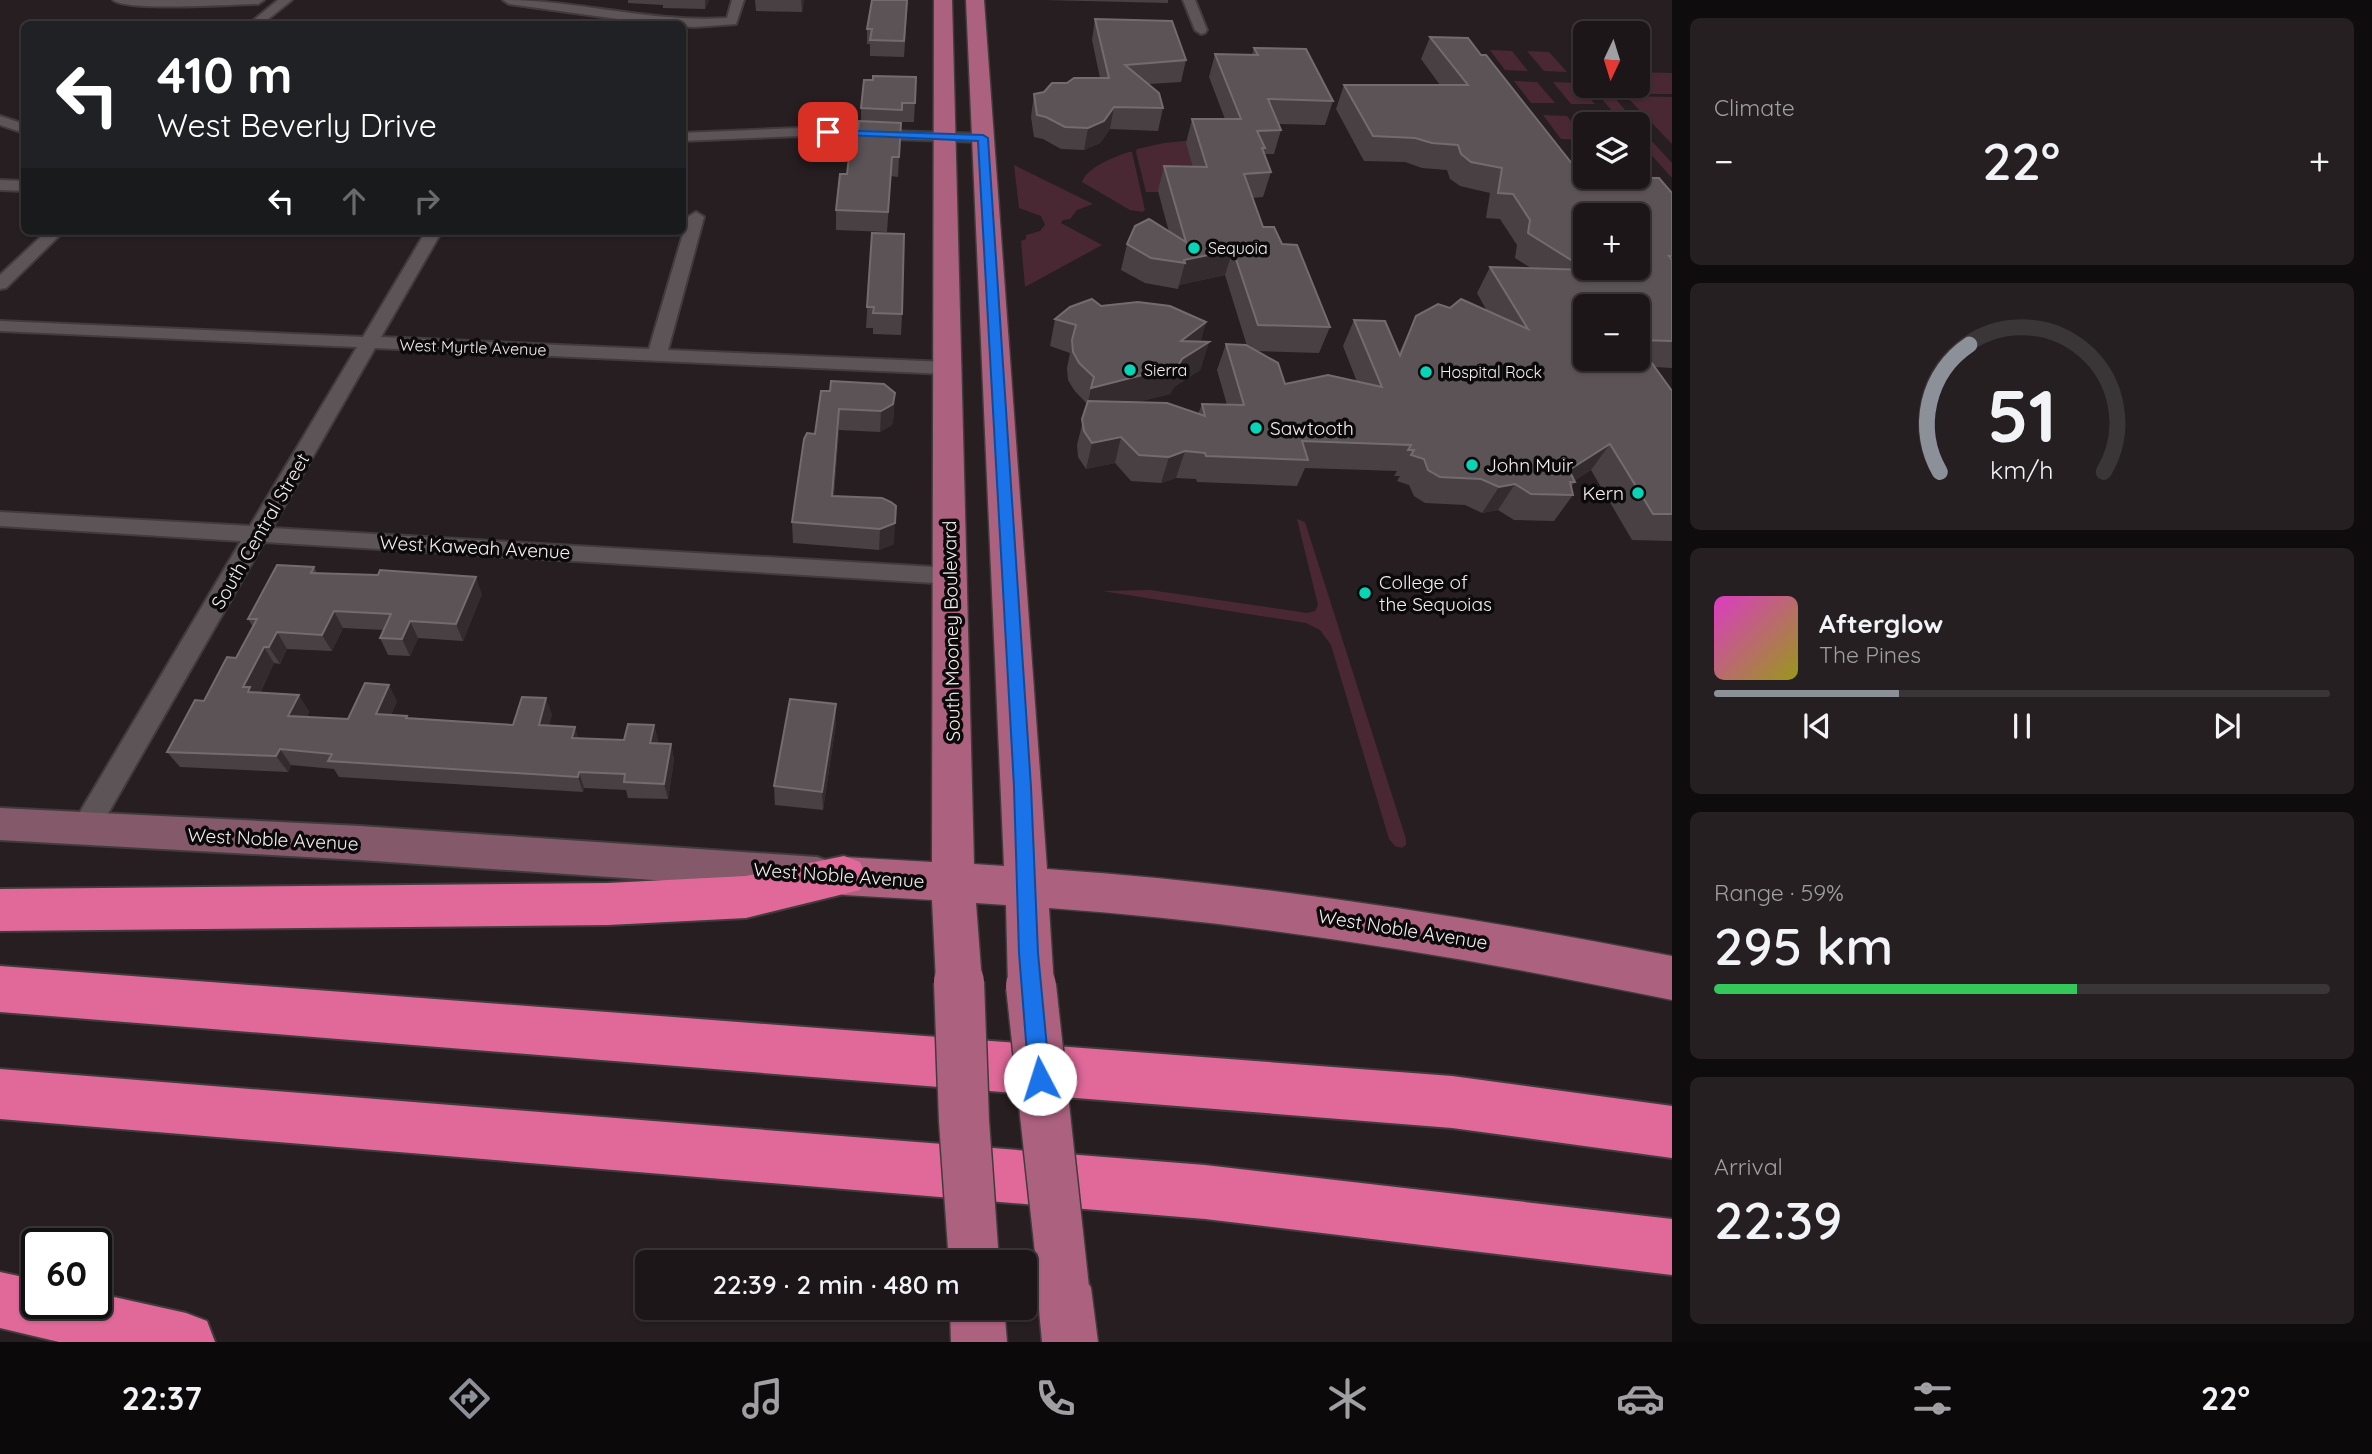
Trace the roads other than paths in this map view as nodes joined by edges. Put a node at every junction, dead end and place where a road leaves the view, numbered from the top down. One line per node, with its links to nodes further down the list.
1 (119, 0): 2 (street)
2 (258, 0)
3 (286, 0): 9 (street); 10 (street)
4 (509, 0): 5 (street)
5 (738, 0)
6 (943, 0): 15 (main road, South Mooney Boulevard)
7 (975, 0): 15 (main road, South Mooney Boulevard)
8 (1189, 0): 11 (street)
9 (259, 21)
10 (267, 21)
11 (1200, 30)
12 (0, 120): 13 (street)
13 (21, 128)
14 (686, 137): 15 (street)
15 (964, 137): 27 (main road, South Mooney Boulevard); 35 (main road, South Mooney Boulevard)
16 (0, 185): 17 (street)
17 (21, 186)
18 (696, 217): 26 (street)
19 (28, 235): 22 (street)
20 (52, 235): 23 (street)
21 (432, 235): 25 (street, South Central Street)
22 (0, 261)
23 (0, 284)
24 (0, 326): 25 (street, West Myrtle Avenue)
25 (371, 343): 26 (street, West Myrtle Avenue); 29 (street, South Central Street)
26 (657, 355): 27 (street, West Myrtle Avenue)
27 (946, 368): 30 (main road, South Mooney Boulevard)
28 (0, 519): 29 (street, West Kaweah Avenue)
29 (258, 534): 30 (street, West Kaweah Avenue); 32 (street, South Central Street)
30 (951, 576): 34 (main road, South Mooney Boulevard)
31 (0, 824): 32 (main road, West Noble Avenue)
32 (84, 830): 33 (main road, West Noble Avenue)
33 (844, 876): 34 (main road, West Noble Avenue); 36 (highway)
34 (953, 883): 35 (main road, West Noble Avenue); 42 (main road, South Mooney Boulevard, bridge)
35 (1025, 887): 37 (main road, West Noble Avenue); 47 (main road, South Mooney Boulevard, bridge)
36 (0, 910)
37 (1672, 978)
38 (0, 989): 40 (highway)
39 (0, 1094): 41 (highway)
40 (1672, 1132)
41 (1672, 1247)
42 (974, 1250)
43 (0, 1300): 45 (highway)
44 (978, 1320): 46 (main road)
45 (186, 1342)
46 (979, 1342)
47 (1070, 1342)

